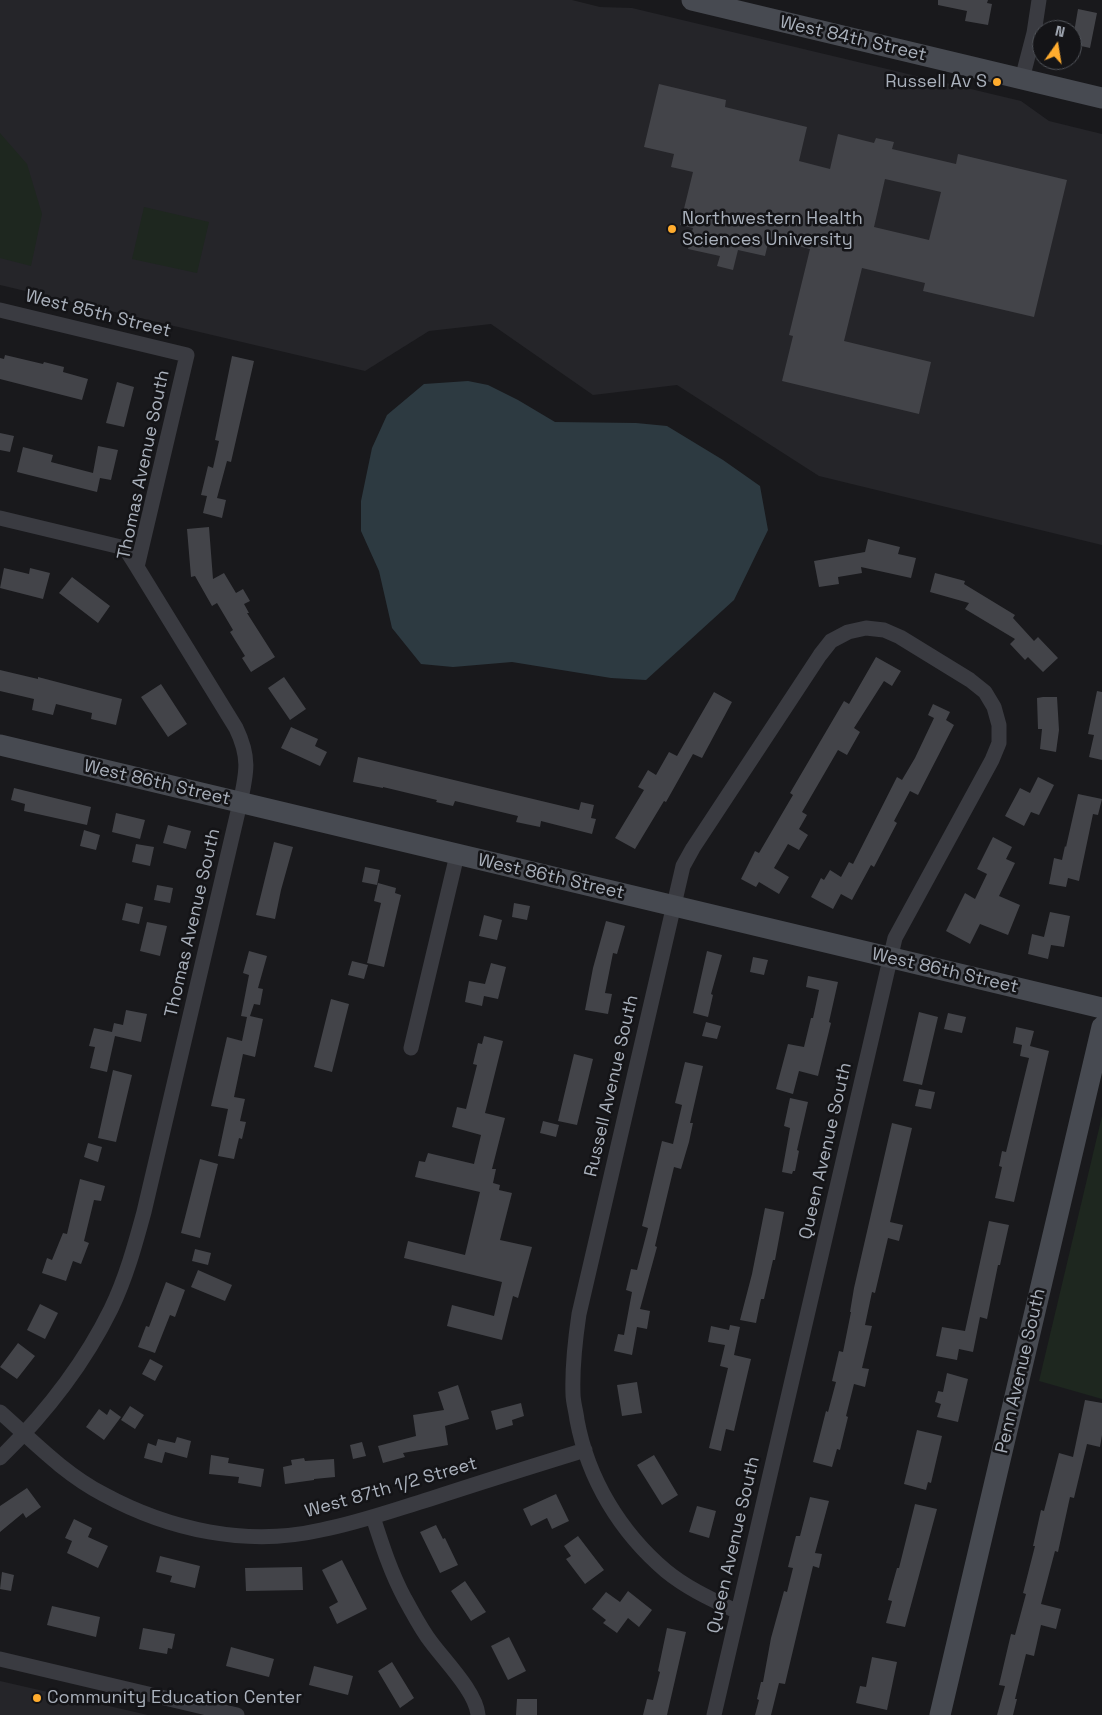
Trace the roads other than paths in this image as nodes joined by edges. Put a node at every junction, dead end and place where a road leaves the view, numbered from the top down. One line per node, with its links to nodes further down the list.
1 (692, 0): 3 (street, West 84th Street)
2 (1039, 0): 3 (street)
3 (1022, 79): 4 (street, West 84th Street)
4 (1102, 98)
5 (0, 310): 6 (street, West 85th Street)
6 (187, 355): 8 (street, Thomas Avenue South)
7 (0, 518): 8 (street)
8 (137, 567): 11 (street, Thomas Avenue South)
9 (922, 650): 13 (street, Russell Avenue South); 14 (street, Queen Avenue South)
10 (0, 745): 11 (street, West 86th Street)
11 (240, 803): 12 (street, West 86th Street); 19 (street, Thomas Avenue South)
12 (457, 855): 13 (street, West 86th Street); 17 (street)
13 (673, 906): 14 (street, West 86th Street); 20 (street, Russell Avenue South)
14 (891, 958): 15 (street, West 86th Street); 23 (street, Queen Avenue South)
15 (1102, 1008)
16 (1102, 1027): 28 (street, Penn Avenue South)
17 (411, 1048)
18 (0, 1412): 19 (street, West 87th 1/2 Street)
19 (25, 1434): 21 (street, Thomas Avenue South); 22 (street, West 87th 1/2 Street)
20 (585, 1450): 22 (street, West 87th 1/2 Street); 23 (street, Russell Avenue South)
21 (0, 1458)
22 (372, 1517): 26 (street)
23 (738, 1612): 27 (street, Queen Avenue South)
24 (0, 1658): 25 (street)
25 (237, 1715)
26 (478, 1715)
27 (714, 1715)
28 (940, 1715)

